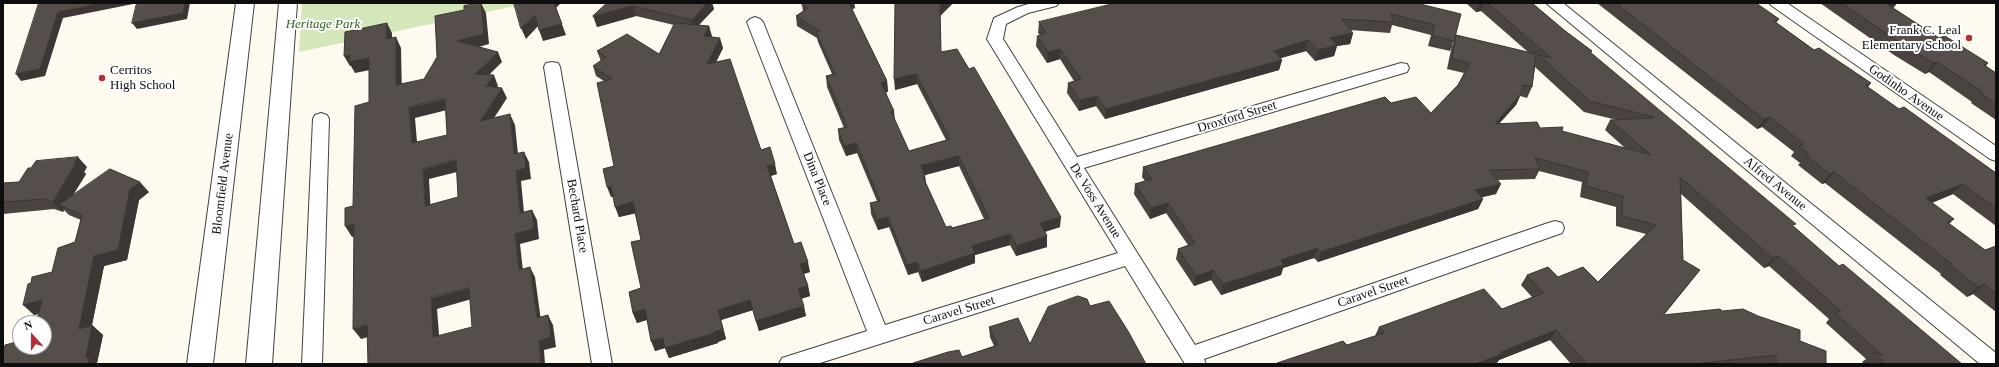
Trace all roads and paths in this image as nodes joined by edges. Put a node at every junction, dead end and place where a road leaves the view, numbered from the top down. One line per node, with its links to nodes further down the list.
1 (245, 3): 16 (street, Bloomfield Avenue)
2 (288, 3): 17 (street)
3 (1052, 3): 11 (street, De Voss Avenue)
4 (1554, 3): 21 (street, Alfred Avenue)
5 (1777, 3): 10 (street, Godinho Avenue)
6 (755, 22): 14 (street, Dina Place)
7 (552, 67): 19 (street, Bechard Place)
8 (1401, 68): 11 (street, Droxford Street)
9 (322, 119): 18 (street)
10 (1996, 155)
11 (1073, 166): 13 (street, De Voss Avenue)
12 (1554, 228): 15 (street, Caravel Street)
13 (1130, 258): 14 (street, Caravel Street); 15 (street, De Voss Avenue)
14 (879, 336): 20 (street, Caravel Street)
15 (1193, 359)
16 (200, 364)
17 (259, 364)
18 (312, 364)
19 (602, 364)
20 (789, 364)
21 (1995, 364)

